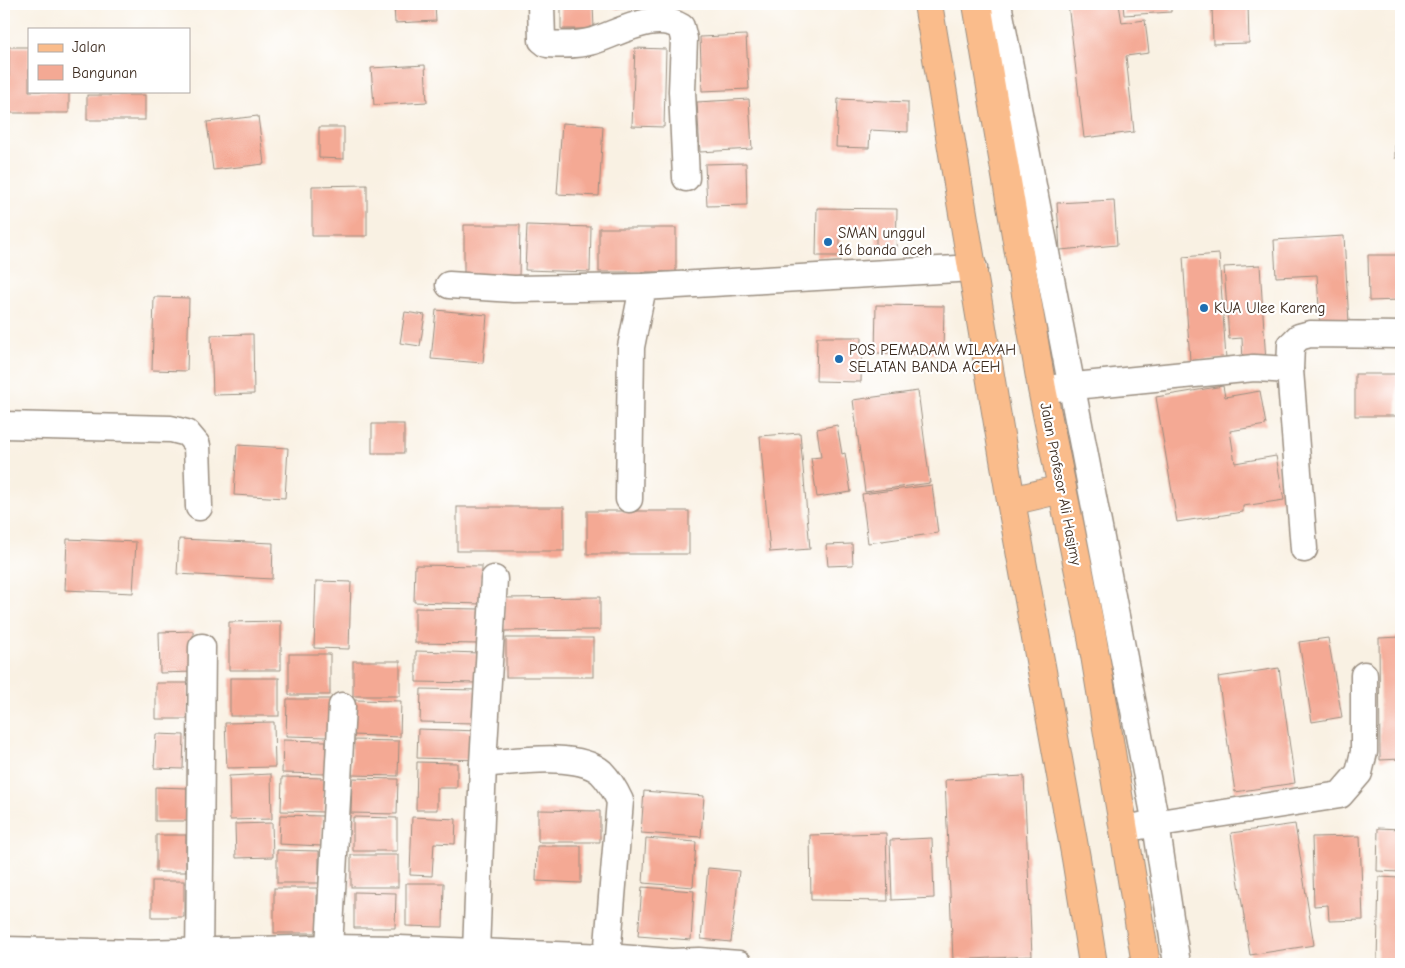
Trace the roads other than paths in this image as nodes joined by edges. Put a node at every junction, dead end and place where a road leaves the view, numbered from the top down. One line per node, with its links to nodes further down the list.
1 (541, 4): 5 (street)
2 (928, 4): 6 (main road)
3 (976, 4): 12 (main road, Jalan Profesor Ali Hasjmy)
4 (998, 4): 11 (street)
5 (686, 178)
6 (974, 268): 8 (street); 16 (main road)
7 (449, 285): 8 (street)
8 (643, 287): 15 (street)
9 (1401, 335): 10 (street)
10 (1290, 370): 11 (street); 18 (street)
11 (1073, 386): 12 (street); 24 (street)
12 (1042, 389): 14 (main road, Jalan Profesor Ali Hasjmy)
13 (4, 425): 17 (street)
14 (1062, 489): 16 (main road); 25 (main road, Jalan Profesor Ali Hasjmy)
15 (628, 499)
16 (1011, 501): 34 (main road)
17 (199, 507)
18 (1304, 549)
19 (494, 579): 23 (street)
20 (202, 647): 31 (street)
21 (1364, 675): 24 (street)
22 (342, 706): 26 (street)
23 (483, 764): 28 (street); 30 (street)
24 (1156, 824): 25 (street); 36 (street)
25 (1124, 829): 35 (main road, Jalan Profesor Ali Hasjmy)
26 (329, 948): 29 (street); 31 (street)
27 (4, 950): 31 (street)
28 (476, 952): 29 (street); 30 (street)
29 (398, 957)
30 (607, 957): 32 (street)
31 (199, 958)
32 (671, 963): 33 (street)
33 (739, 964)
34 (1093, 964)
35 (1146, 964)
36 (1177, 964)

